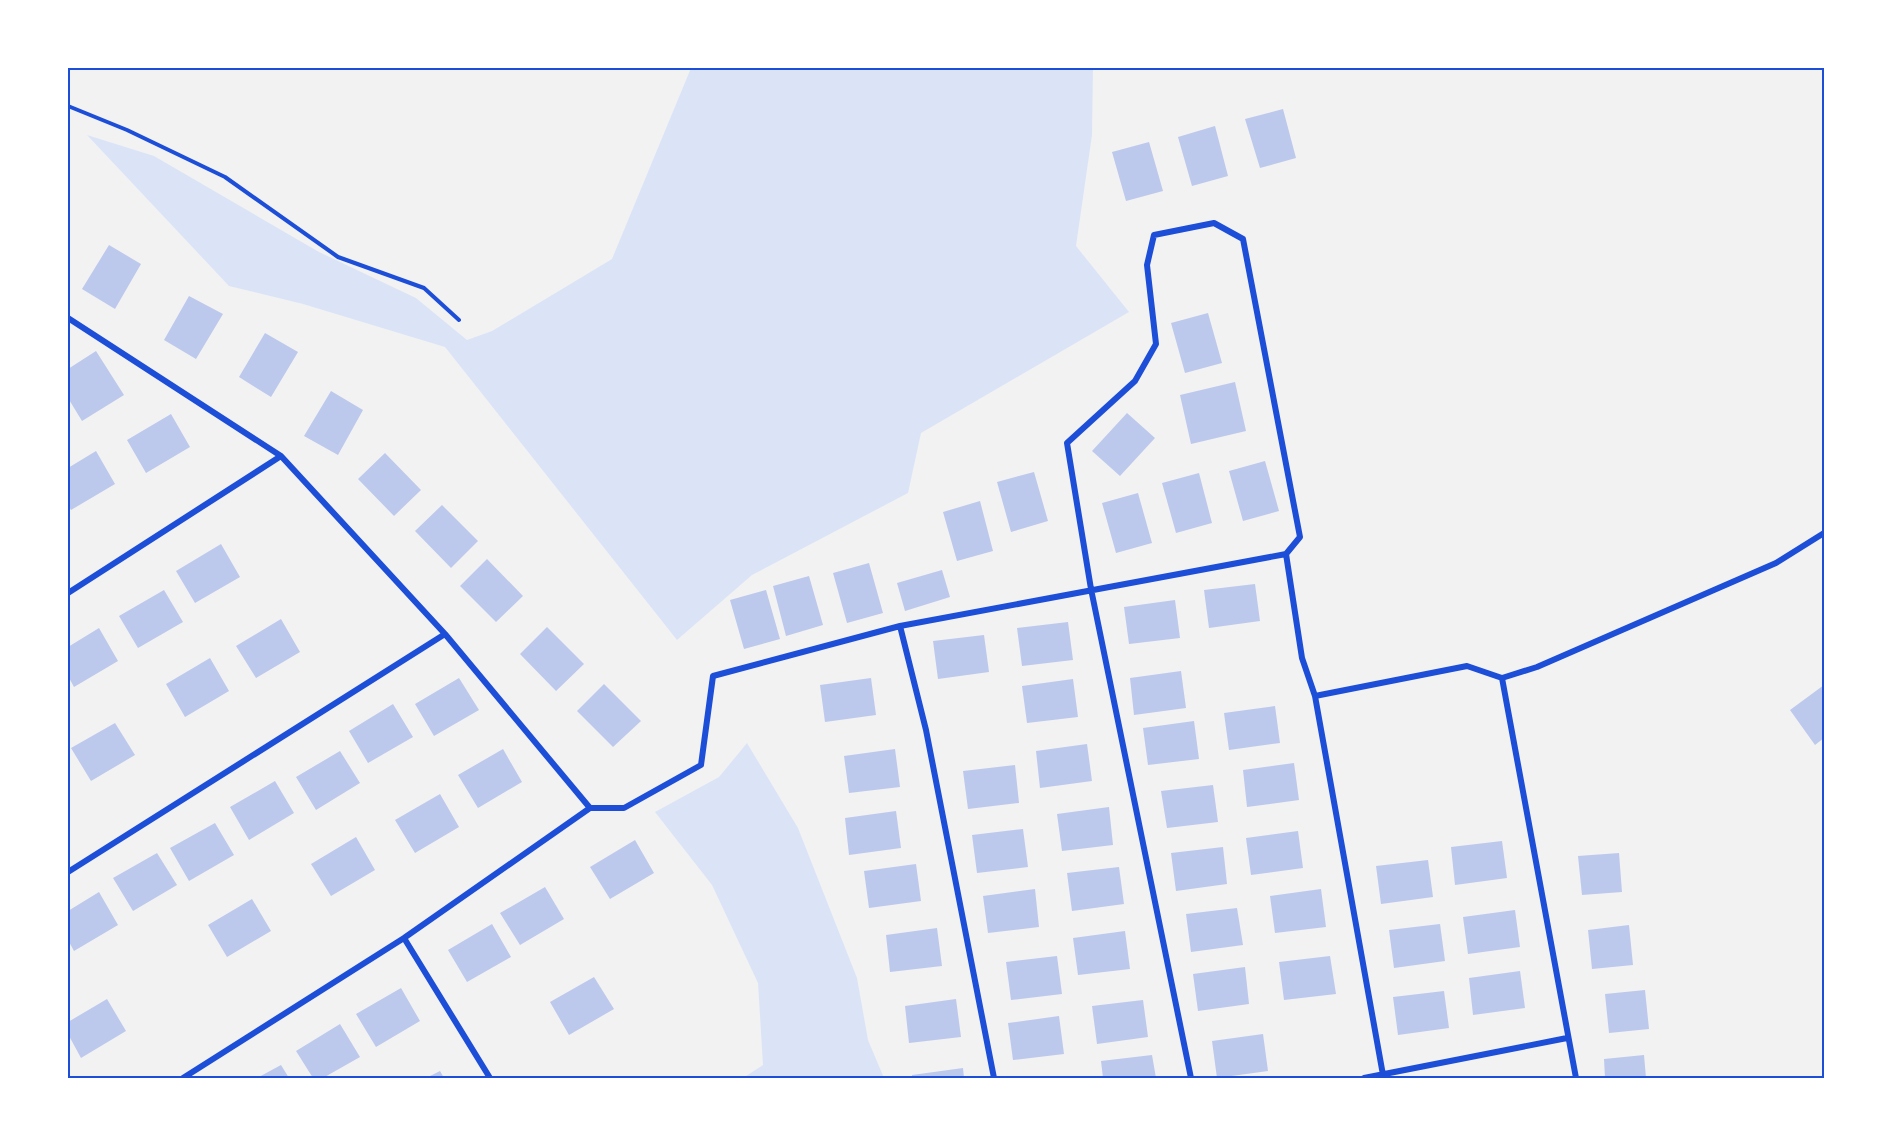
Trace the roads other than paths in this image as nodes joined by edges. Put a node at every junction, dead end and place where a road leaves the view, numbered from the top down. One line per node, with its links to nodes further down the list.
1 (68, 319): 2 (street)
2 (281, 456): 6 (street); 8 (street)
3 (1824, 533): 9 (street)
4 (1286, 554): 5 (street); 5 (street); 10 (street)
5 (1091, 589): 7 (street); 19 (street)
6 (68, 593)
7 (900, 626): 11 (street); 18 (street)
8 (445, 634): 11 (street); 12 (street)
9 (1502, 678): 10 (street); 14 (street)
10 (1315, 696): 15 (street)
11 (590, 808): 13 (street)
12 (68, 872)
13 (404, 938): 16 (street); 17 (street)
14 (1568, 1038): 15 (street); 21 (street)
15 (1383, 1075): 20 (street)
16 (183, 1078)
17 (490, 1078)
18 (994, 1078)
19 (1191, 1078)
20 (1364, 1078)
21 (1576, 1078)

